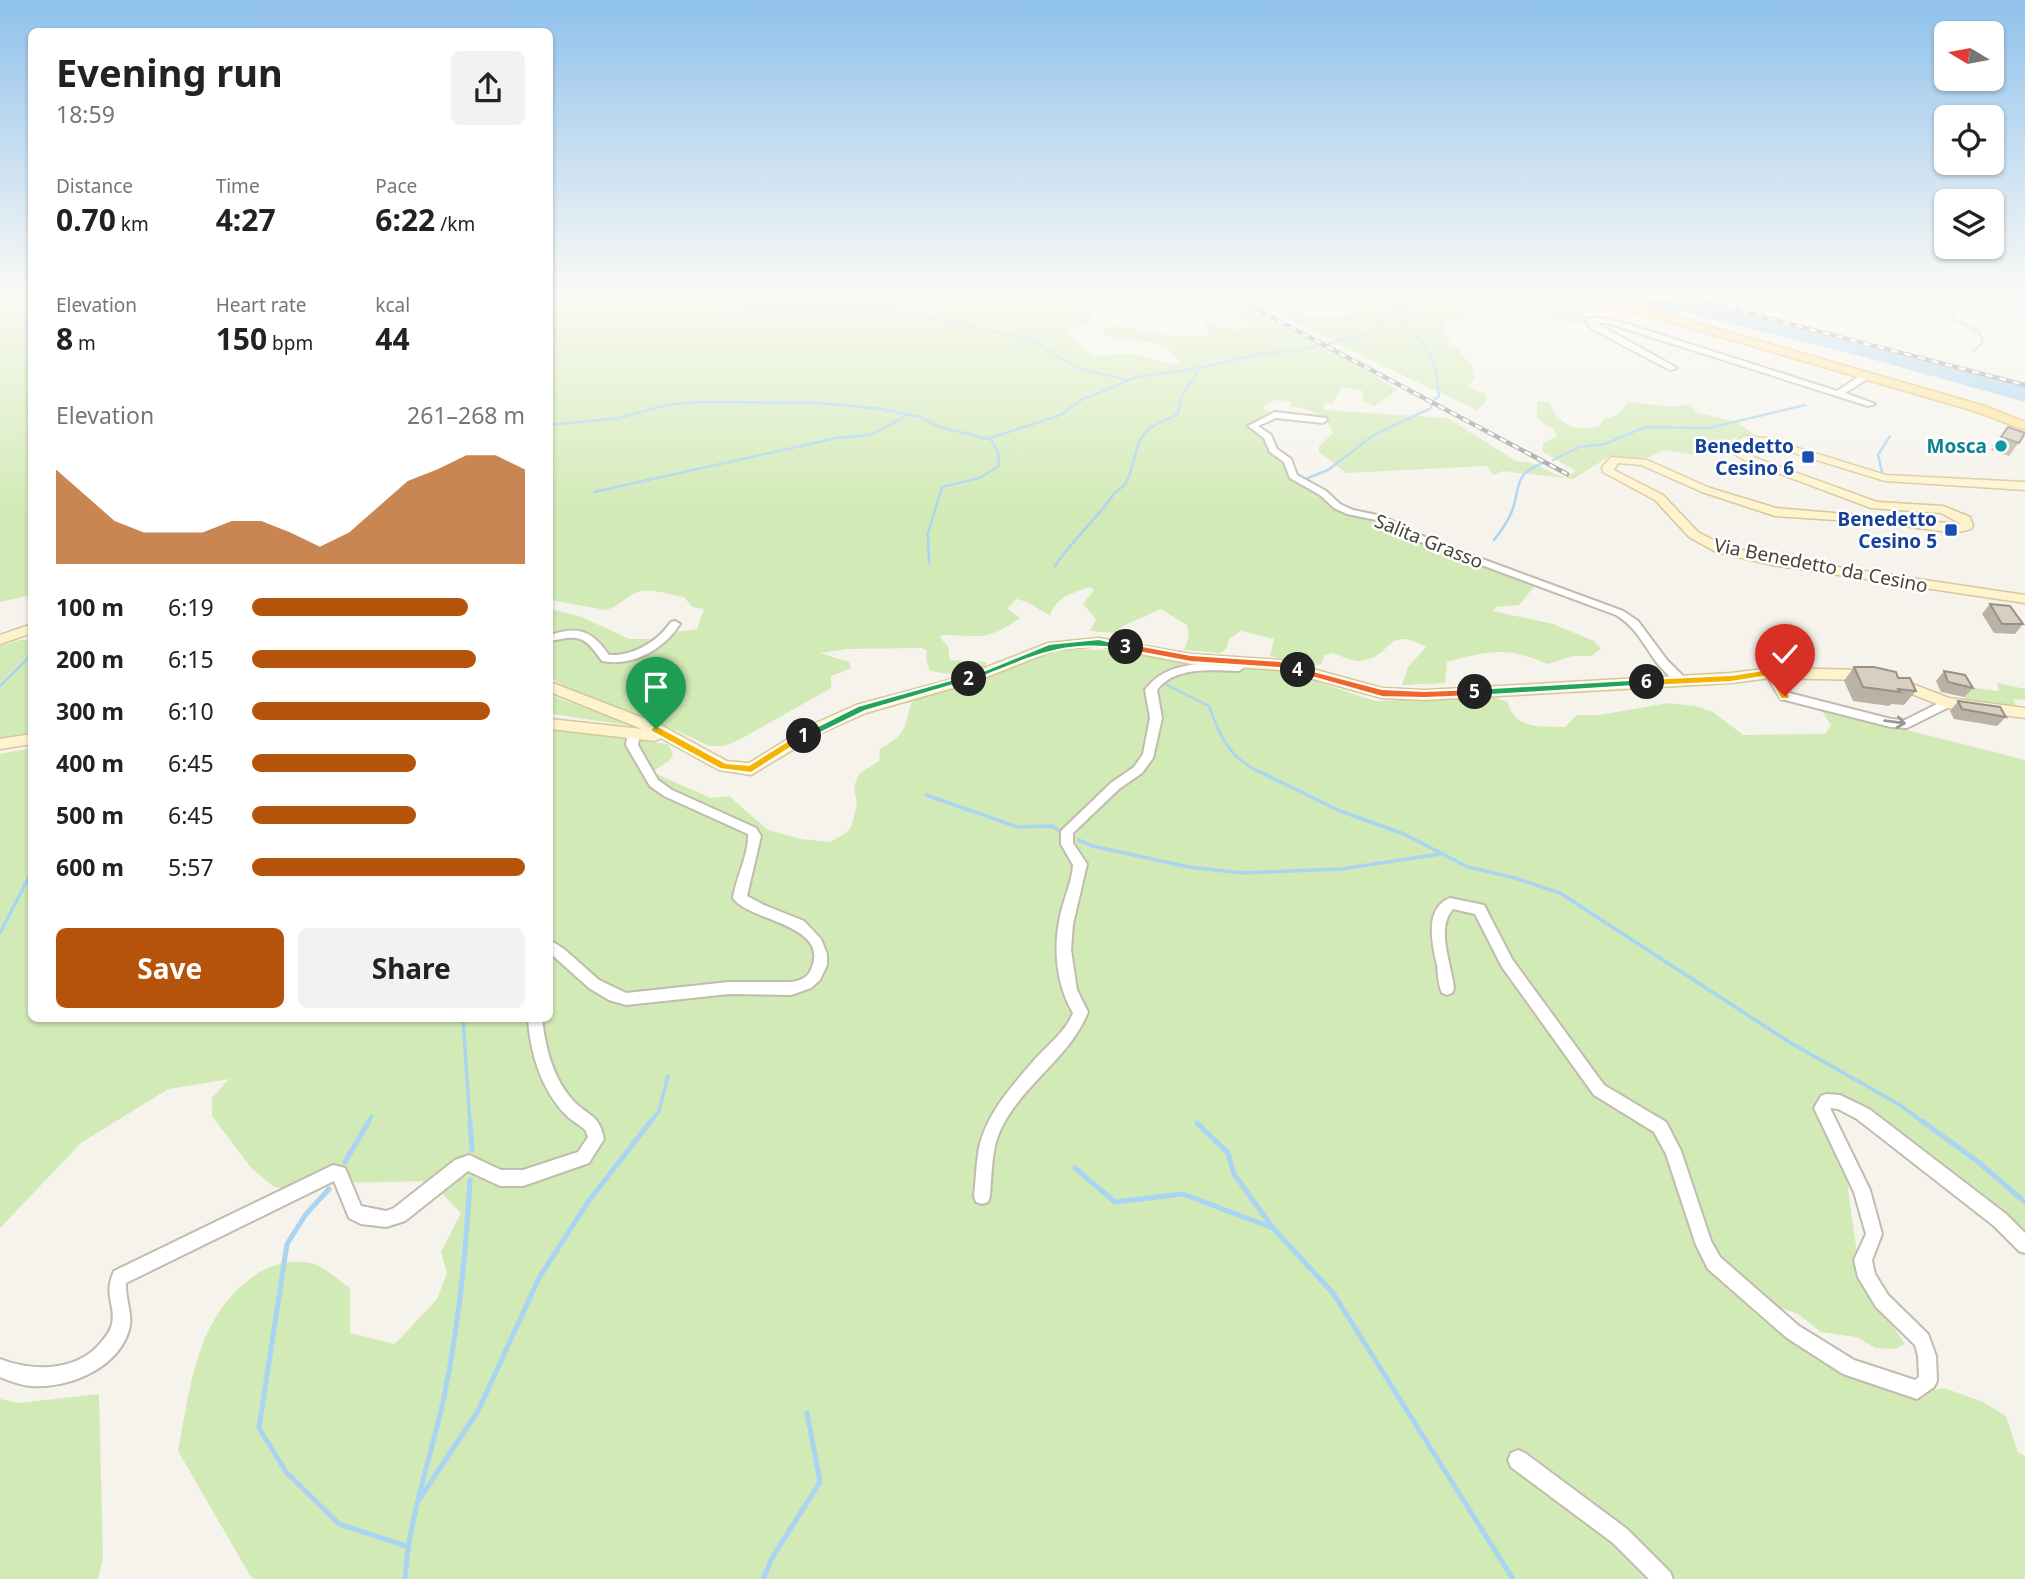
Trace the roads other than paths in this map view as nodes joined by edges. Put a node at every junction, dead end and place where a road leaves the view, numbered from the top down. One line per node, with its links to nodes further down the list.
1 (1755, 368): 4 (street)
2 (1838, 368): 3 (main road)
3 (1866, 376): 4 (street); 7 (main road)
4 (1838, 394): 5 (street)
5 (1871, 404)
6 (1323, 420): 16 (street, Salita Grasso)
7 (2025, 426)
8 (2025, 486): 9 (street, Via Benedetto da Cesino)
9 (2025, 599)
10 (675, 624): 12 (street)
11 (28, 630): 13 (street)
12 (553, 637)
13 (0, 640)
14 (1251, 663): 16 (street); 23 (street); 28 (street)
15 (1771, 673): 16 (street); 18 (street); 18 (street, one-way to 18)
16 (1681, 681)
17 (553, 688): 23 (street)
18 (1947, 703): 19 (street)
19 (2025, 713)
20 (553, 724): 21 (street)
21 (634, 733): 23 (street); 25 (street)
22 (28, 739): 24 (street)
23 (674, 740)
24 (0, 744)
25 (553, 949)
26 (1447, 989): 29 (street)
27 (536, 1022): 30 (street)
28 (982, 1196)
29 (2025, 1245)
30 (0, 1368)
31 (1518, 1460): 32 (street)
32 (1663, 1579)

